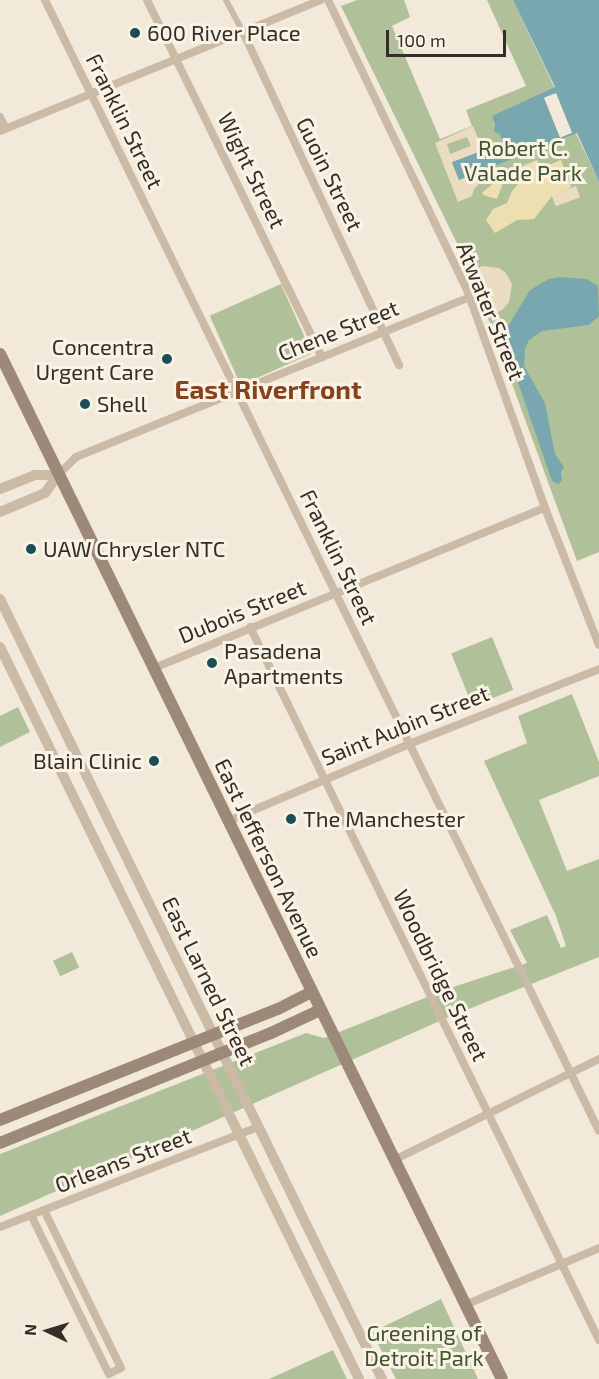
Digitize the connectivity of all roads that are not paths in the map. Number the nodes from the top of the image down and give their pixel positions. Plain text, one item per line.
1 (45, 0) edge
2 (147, 0) edge
3 (226, 0) edge
4 (321, 0) edge
5 (328, 0) edge
6 (243, 32) junction
7 (177, 59) junction
8 (92, 94) junction
9 (0, 117) edge
10 (3, 130) edge
11 (470, 297) junction
12 (386, 332) junction
13 (0, 354) edge
14 (322, 357) junction
15 (399, 365) dead end
16 (237, 392) junction
17 (58, 475) junction
18 (24, 479) junction
19 (0, 489) edge
20 (32, 499) junction
21 (545, 508) junction
22 (0, 512) edge
23 (336, 593) junction
24 (0, 600) edge
25 (250, 627) junction
26 (599, 645) edge
27 (0, 647) edge
28 (154, 668) junction
29 (599, 669) edge
30 (409, 744) junction
31 (85, 773) junction
32 (325, 780) junction
33 (66, 783) junction
34 (228, 821) junction
35 (158, 922) junction
36 (139, 931) junction
37 (312, 992) junction
38 (284, 1006) junction
39 (320, 1010) junction
40 (204, 1016) junction
41 (292, 1022) junction
42 (185, 1025) junction
43 (234, 1027) junction
44 (213, 1035) junction
45 (194, 1042) junction
46 (240, 1045) junction
47 (175, 1050) junction
48 (222, 1053) junction
49 (599, 1059) edge
50 (202, 1060) junction
51 (183, 1068) junction
52 (571, 1073) junction
53 (40, 1104) junction
54 (489, 1114) junction
55 (0, 1120) edge
56 (48, 1123) junction
57 (258, 1127) junction
58 (599, 1131) edge
59 (238, 1134) junction
60 (0, 1143) edge
61 (269, 1148) junction
62 (249, 1156) junction
63 (394, 1160) junction
64 (295, 1199) junction
65 (275, 1209) junction
66 (44, 1210) junction
67 (31, 1215) junction
68 (0, 1227) edge
69 (599, 1248) edge
70 (562, 1263) junction
71 (85, 1293) junction
72 (72, 1299) junction
73 (465, 1305) junction
74 (599, 1340) edge
75 (359, 1379) edge
76 (382, 1379) edge
77 (502, 1379) edge

1 - 8 street, Franklin Street
2 - 7 street, Wight Street
3 - 6 street, Guoin Street
4 - 6 street
5 - 11 street, Atwater Street
6 - 7 street
6 - 12 street, Guoin Street
7 - 8 street
7 - 14 street, Wight Street
8 - 10 street
8 - 16 street, Franklin Street
9 - 10 street
11 - 12 street, Chene Street
11 - 21 street, Atwater Street
12 - 14 street, Chene Street
12 - 15 street, Guoin Street
13 - 17 main road, East Jefferson Avenue
14 - 16 street, Chene Street
16 - 17 street, Chene Street
16 - 23 street, Franklin Street
17 - 18 street
17 - 20 street, Chene Street
17 - 28 main road, East Jefferson Avenue
18 - 19 street
18 - 20 street
20 - 22 street, Chene Street
21 - 23 street, Dubois Street
21 - 26 street, Atwater Street
23 - 25 street, Dubois Street
23 - 30 street, Franklin Street
24 - 31 street, East Larned Street
25 - 28 street, Dubois Street
25 - 32 street, Woodbridge Street
27 - 33 street, East Larned Street
28 - 34 main road, East Jefferson Avenue
29 - 30 street, Saint Aubin Street
30 - 32 street, Saint Aubin Street
30 - 52 street, Franklin Street
31 - 33 street
31 - 35 street, East Larned Street
32 - 34 street, Saint Aubin Street
32 - 54 street, Woodbridge Street
33 - 36 street, East Larned Street
34 - 37 main road, East Jefferson Avenue
35 - 36 street
35 - 40 street, East Larned Street
36 - 42 street, East Larned Street
37 - 38 main road
37 - 39 main road, East Jefferson Avenue
38 - 41 main road
38 - 43 main road
39 - 41 main road
39 - 63 main road, East Jefferson Avenue
40 - 42 street
40 - 44 street, East Larned Street
41 - 46 main road
42 - 45 street, East Larned Street
43 - 44 main road
43 - 46 main road
44 - 45 main road
44 - 48 street, East Larned Street
45 - 47 main road
45 - 50 street, East Larned Street
46 - 48 main road
47 - 51 main road
47 - 53 main road
48 - 50 main road
48 - 57 street, East Larned Street
49 - 52 street
50 - 51 main road
50 - 59 street, East Larned Street
51 - 56 main road
52 - 54 street
52 - 58 street, Franklin Street
53 - 55 main road
53 - 56 main road
54 - 63 street
54 - 70 street, Woodbridge Street
56 - 60 main road
57 - 59 street, Orleans Street
57 - 61 street, East Larned Street
59 - 62 street, East Larned Street
59 - 66 street, Orleans Street
61 - 62 street
61 - 64 street, East Larned Street
62 - 65 street, East Larned Street
63 - 73 main road, East Jefferson Avenue
64 - 65 street
64 - 76 street, East Larned Street
65 - 75 street, East Larned Street
66 - 67 street, Orleans Street
66 - 71 street
67 - 68 street, Orleans Street
67 - 72 street
69 - 70 street
70 - 73 street
70 - 74 street, Woodbridge Street
71 - 72 street
71 - 72 street
73 - 77 main road, East Jefferson Avenue

